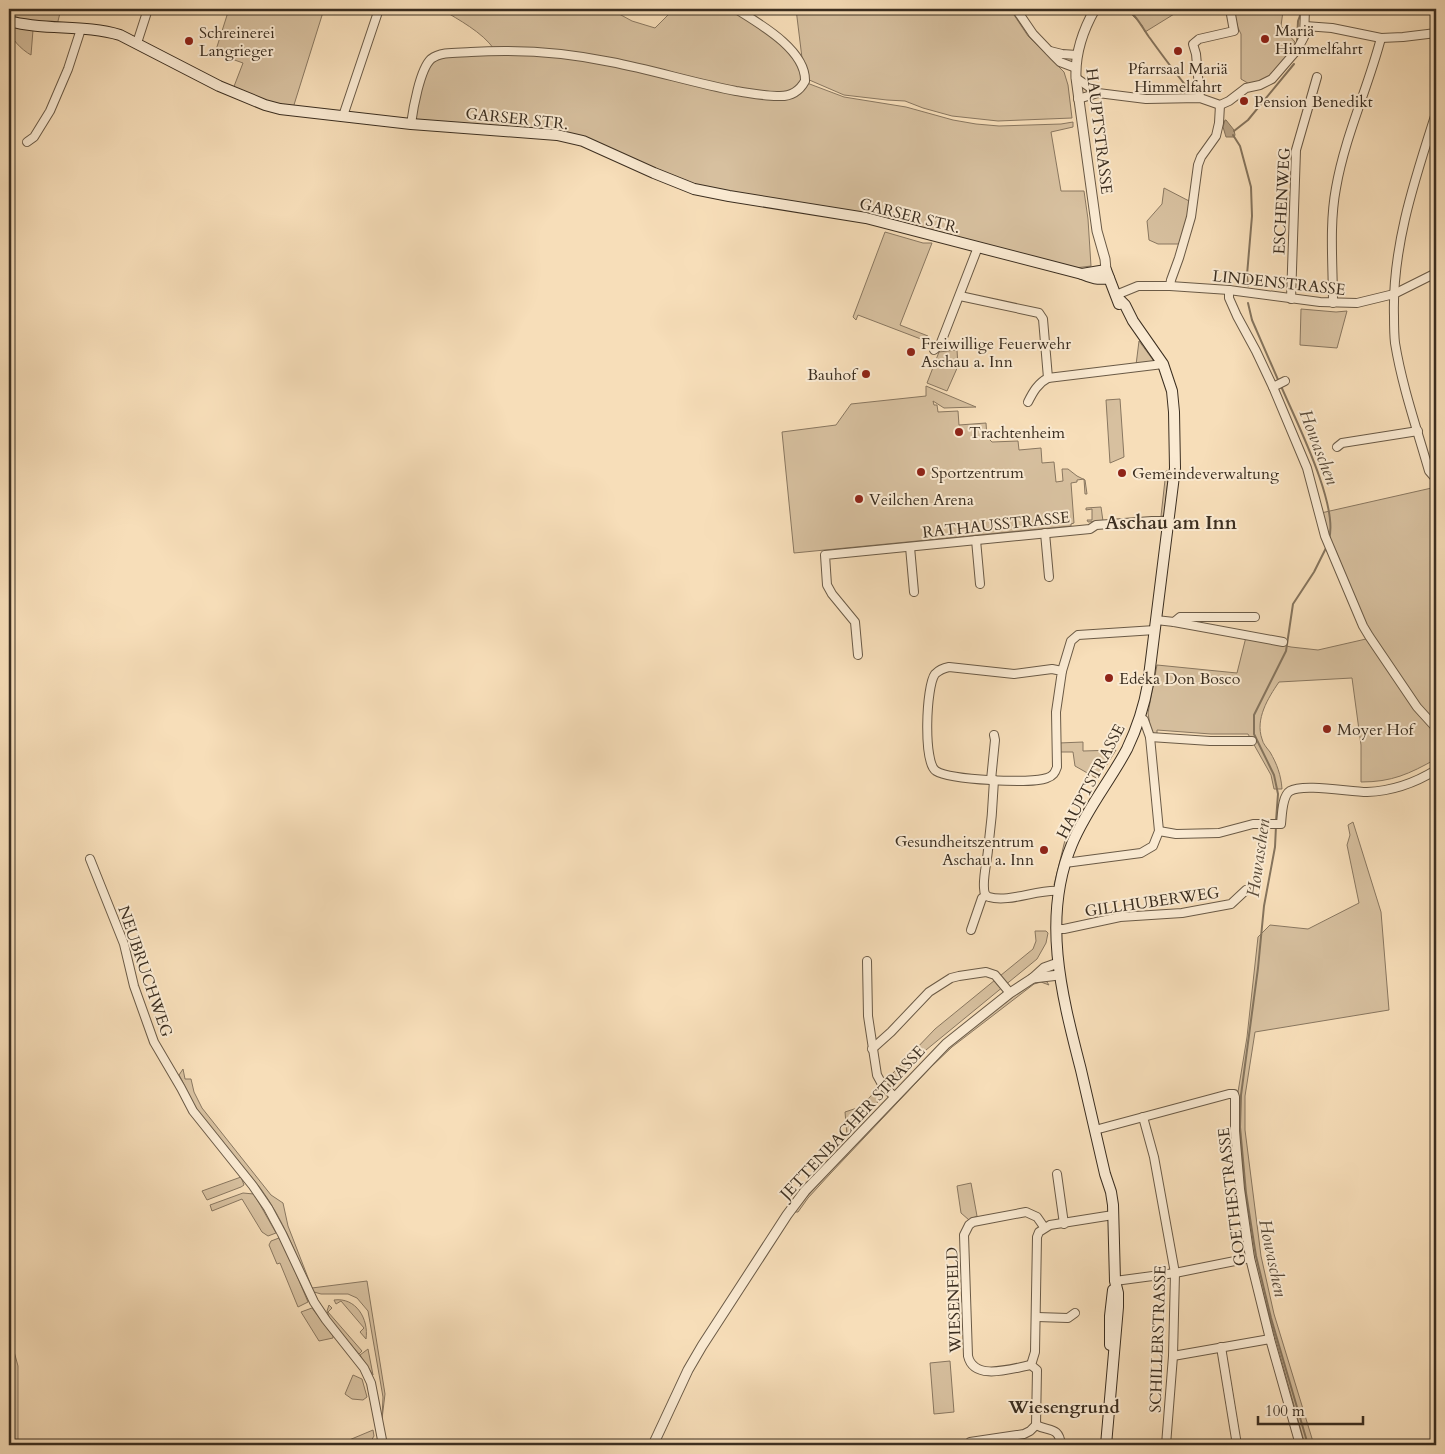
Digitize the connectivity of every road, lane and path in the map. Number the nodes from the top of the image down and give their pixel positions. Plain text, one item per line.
1 (148, 9) edge
2 (379, 9) edge
3 (736, 9) edge
4 (1016, 9) edge
5 (1095, 9) edge
6 (1230, 9) edge
7 (1305, 9) edge
8 (9, 21) edge
9 (1305, 26) junction
10 (81, 29) junction
11 (1436, 33) edge
12 (1381, 38) junction
13 (137, 43) junction
14 (1050, 51) junction
15 (1077, 55) junction
16 (1076, 68) junction
17 (1317, 77) dead end
18 (1076, 78) junction
19 (1098, 93) junction
20 (1200, 98) junction
21 (1078, 99) junction
22 (1220, 105) junction
23 (1436, 113) edge
24 (343, 116) junction
25 (411, 124) junction
26 (27, 142) dead end
27 (978, 248) junction
28 (1107, 272) junction
29 (1436, 274) edge
30 (1170, 286) junction
31 (1229, 290) junction
32 (1394, 294) junction
33 (960, 296) junction
34 (1117, 297) junction
35 (1291, 299) junction
36 (1332, 303) junction
37 (934, 350) dead end
38 (1163, 364) junction
39 (1048, 378) junction
40 (1285, 380) dead end
41 (1274, 386) junction
42 (1028, 402) dead end
43 (1418, 431) junction
44 (1338, 447) dead end
45 (1435, 478) dead end
46 (1169, 521) junction
47 (1045, 534) junction
48 (976, 540) junction
49 (910, 547) junction
50 (1049, 578) dead end
51 (980, 584) dead end
52 (914, 592) dead end
53 (1255, 617) dead end
54 (1174, 622) junction
55 (1156, 625) junction
56 (1283, 642) dead end
57 (858, 655) dead end
58 (1062, 671) junction
59 (1140, 717) junction
60 (1436, 728) edge
61 (994, 735) dead end
62 (1150, 737) junction
63 (1252, 741) dead end
64 (1436, 770) edge
65 (992, 780) junction
66 (1158, 831) junction
67 (90, 859) dead end
68 (1065, 863) junction
69 (1246, 890) dead end
70 (1058, 891) junction
71 (986, 896) junction
72 (971, 930) dead end
73 (1056, 930) junction
74 (867, 961) dead end
75 (1058, 963) junction
76 (1059, 975) junction
77 (1032, 978) junction
78 (1010, 994) junction
79 (872, 1049) junction
80 (895, 1097) junction
81 (1143, 1117) junction
82 (1096, 1130) junction
83 (1057, 1174) dead end
84 (1113, 1216) junction
85 (1064, 1224) junction
86 (1044, 1227) junction
87 (1250, 1258) junction
88 (1175, 1273) junction
89 (1115, 1281) junction
90 (1075, 1313) dead end
91 (1037, 1317) junction
92 (959, 1337) dead end
93 (968, 1337) junction
94 (1270, 1338) junction
95 (1221, 1347) junction
96 (1173, 1356) junction
97 (1032, 1365) junction
98 (1036, 1425) junction
99 (970, 1442) dead end
100 (383, 1445) edge
101 (653, 1445) edge
102 (1061, 1445) edge
103 (1106, 1445) edge
104 (1166, 1445) edge
105 (1237, 1445) edge
106 (1300, 1445) edge

1 - 13 street
2 - 24 street
3 - 25 street
4 - 14 street
5 - 15 street, HAUPTSTRASSE
6 - 20 street
7 - 9 street
8 - 10 main road, GARSER STR.
9 - 12 street
9 - 22 street
10 - 13 main road, GARSER STR.
10 - 26 street
11 - 12 street
12 - 36 street
13 - 24 main road, GARSER STR.
14 - 15 street
14 - 16 street
15 - 16 street, HAUPTSTRASSE
16 - 18 street, HAUPTSTRASSE
17 - 35 street, ESCHENWEG
18 - 19 street
18 - 21 street, HAUPTSTRASSE
19 - 20 street
19 - 21 street
20 - 22 street
21 - 28 street, HAUPTSTRASSE
22 - 30 street
23 - 32 street
24 - 25 main road, GARSER STR.
25 - 27 main road, GARSER STR.
27 - 28 main road, GARSER STR.
27 - 33 street
28 - 34 main road, HAUPTSTRASSE
29 - 32 street, LINDENSTRASSE
30 - 31 street, LINDENSTRASSE
30 - 34 street, LINDENSTRASSE
31 - 35 street, LINDENSTRASSE
31 - 41 street
32 - 36 street, LINDENSTRASSE
32 - 43 street
33 - 37 street
33 - 39 street
34 - 38 main road, HAUPTSTRASSE
35 - 36 street, LINDENSTRASSE
38 - 39 street
38 - 46 main road, HAUPTSTRASSE
39 - 42 street
40 - 41 street
41 - 60 street
43 - 44 street
43 - 45 street
46 - 47 street, RATHAUSSTRASSE
46 - 55 main road, HAUPTSTRASSE
47 - 48 street, RATHAUSSTRASSE
47 - 50 street
48 - 49 street, RATHAUSSTRASSE
48 - 51 street
49 - 52 street
49 - 57 street, RATHAUSSTRASSE
53 - 54 street
54 - 55 street
54 - 56 street
55 - 58 street
55 - 59 main road, HAUPTSTRASSE
58 - 65 street
58 - 65 street
59 - 62 street
59 - 68 main road, HAUPTSTRASSE
61 - 65 street
62 - 63 street
62 - 66 street
64 - 66 street
65 - 71 street
66 - 68 street
67 - 100 street, NEUBRUCHWEG
68 - 70 main road, HAUPTSTRASSE
69 - 73 street, GILLHUBERWEG
70 - 71 street
70 - 73 main road, HAUPTSTRASSE
71 - 72 street
73 - 75 main road, HAUPTSTRASSE
74 - 79 street
75 - 76 main road, HAUPTSTRASSE
75 - 77 street, JETTENBACHER STRASSE
76 - 77 street, JETTENBACHER STRASSE
76 - 82 main road, HAUPTSTRASSE
77 - 78 street, JETTENBACHER STRASSE
78 - 79 street
78 - 80 street, JETTENBACHER STRASSE
79 - 80 street
80 - 101 street, JETTENBACHER STRASSE
81 - 82 street
81 - 87 street, GOETHESTRASSE
81 - 88 street, SCHILLERSTRASSE
82 - 84 main road, HAUPTSTRASSE
83 - 85 street
84 - 85 street
84 - 89 main road, HAUPTSTRASSE
85 - 86 street
86 - 91 street
86 - 93 street, WIESENFELD
87 - 88 street
87 - 94 street, GOETHESTRASSE
88 - 89 street
88 - 96 street, SCHILLERSTRASSE
89 - 103 main road, HAUPTSTRASSE
90 - 91 street
91 - 97 street
92 - 93 street
93 - 97 street, WIESENFELD
94 - 95 street
94 - 106 street, GOETHESTRASSE
95 - 96 street
95 - 105 street
96 - 104 street, SCHILLERSTRASSE
97 - 98 street
98 - 99 street
98 - 102 street

